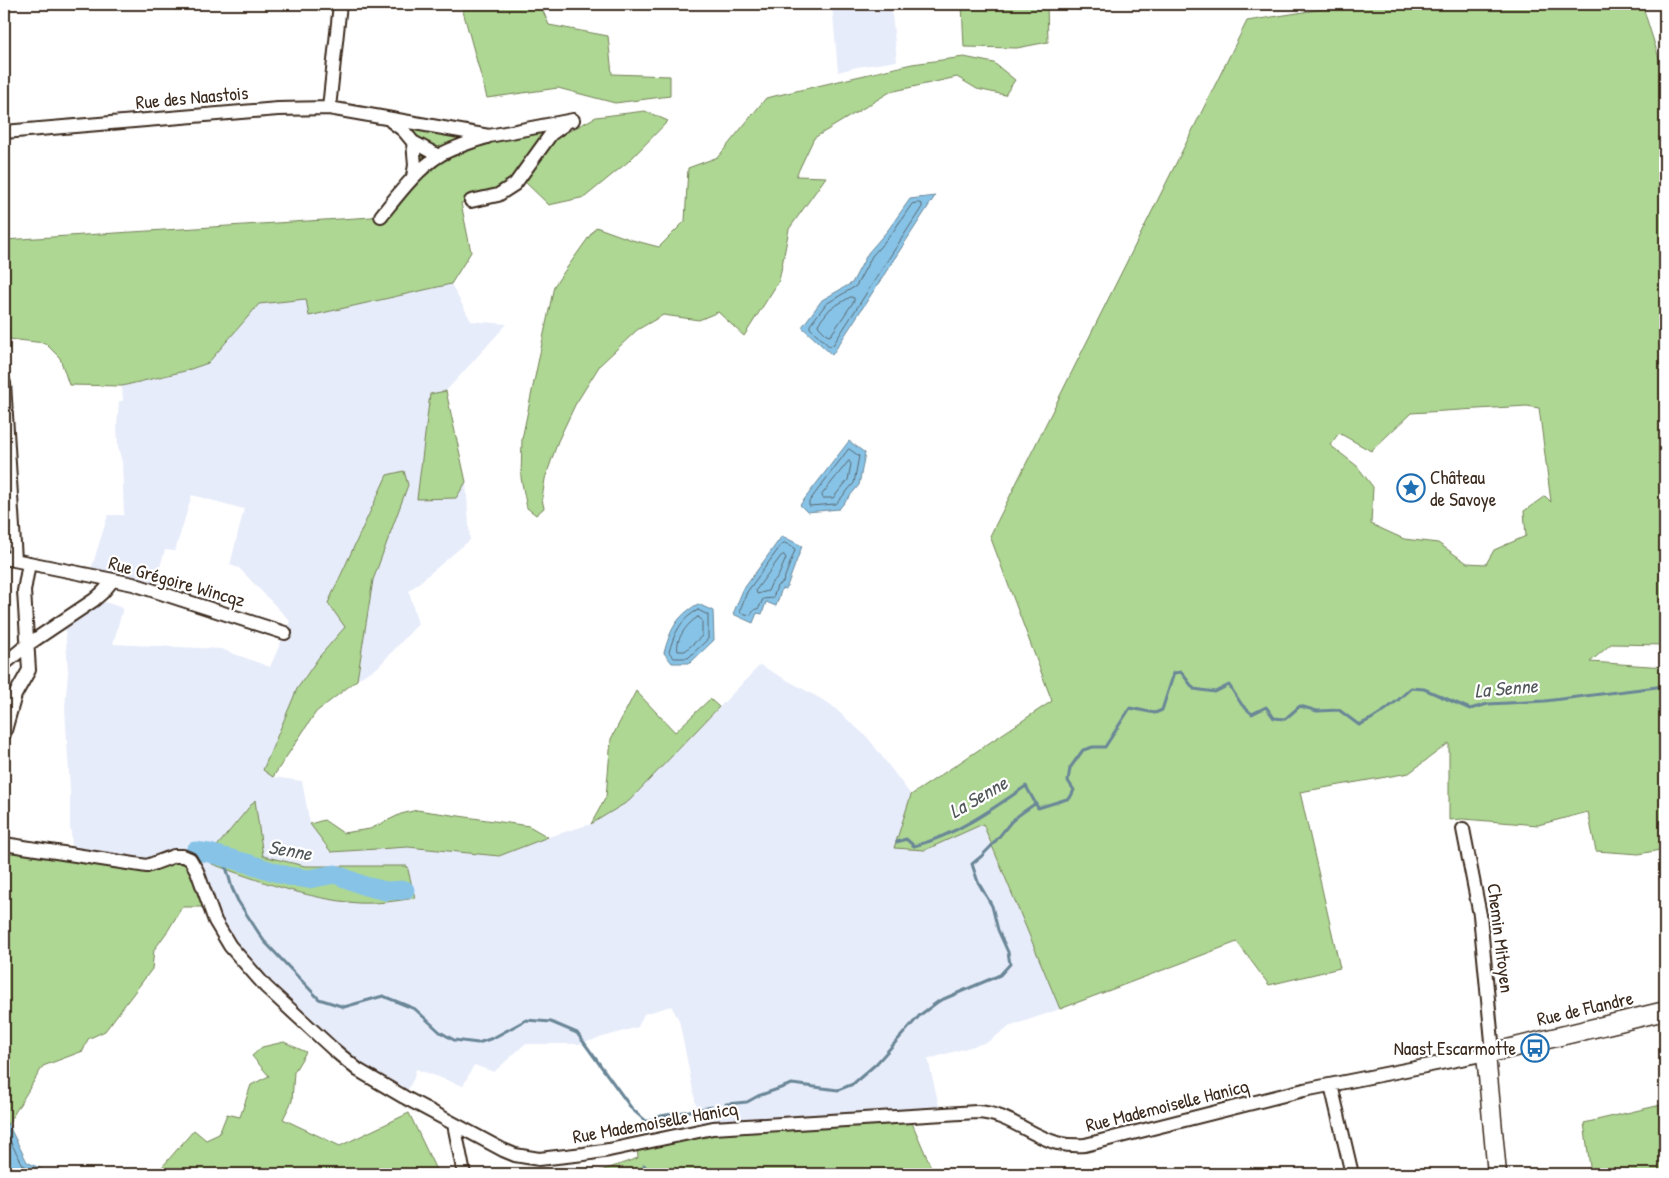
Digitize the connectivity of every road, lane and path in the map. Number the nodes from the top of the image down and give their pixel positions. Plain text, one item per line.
1 (340, 4) edge
2 (329, 108) junction
3 (382, 117) junction
4 (534, 128) junction
5 (4, 132) edge
6 (489, 136) junction
7 (413, 142) junction
8 (542, 145) junction
9 (439, 156) junction
10 (413, 177) junction
11 (471, 201) dead end
12 (381, 216) dead end
13 (4, 383) edge
14 (9, 559) edge
15 (29, 563) junction
16 (113, 580) junction
17 (285, 633) dead end
18 (27, 645) junction
19 (4, 664) edge
20 (4, 734) edge
21 (1463, 829) dead end
22 (4, 844) edge
23 (1665, 1011) edge
24 (1490, 1053) junction
25 (1331, 1085) junction
26 (454, 1124) junction
27 (464, 1174) edge
28 (1352, 1174) edge
29 (1497, 1174) edge

1 - 2 street
2 - 3 street, Rue des Naastois
2 - 5 street, Rue des Naastois
3 - 6 street, Rue des Naastois
3 - 7 street, Rue des Naastois
4 - 6 street, Rue des Naastois
4 - 8 street
4 - 8 street, Rue des Naastois
6 - 9 street, Rue des Naastois
7 - 9 street, Rue des Naastois
7 - 10 street
8 - 11 street, Rue des Naastois
9 - 10 street, Rue des Naastois
10 - 12 street, Rue des Naastois
13 - 14 street
14 - 15 street, Rue Grégoire Wincqz
15 - 16 street, Rue Grégoire Wincqz
15 - 18 street
16 - 17 street, Rue Grégoire Wincqz
16 - 18 street
18 - 19 street
18 - 20 street
21 - 24 street, Chemin Mitoyen
22 - 26 street, Rue Mademoiselle Hanicq
23 - 24 street, Rue de Flandre
24 - 25 street, Rue Mademoiselle Hanicq
24 - 29 street, Chemin Mitoyen
25 - 26 street, Rue Mademoiselle Hanicq
25 - 28 street
26 - 27 street

